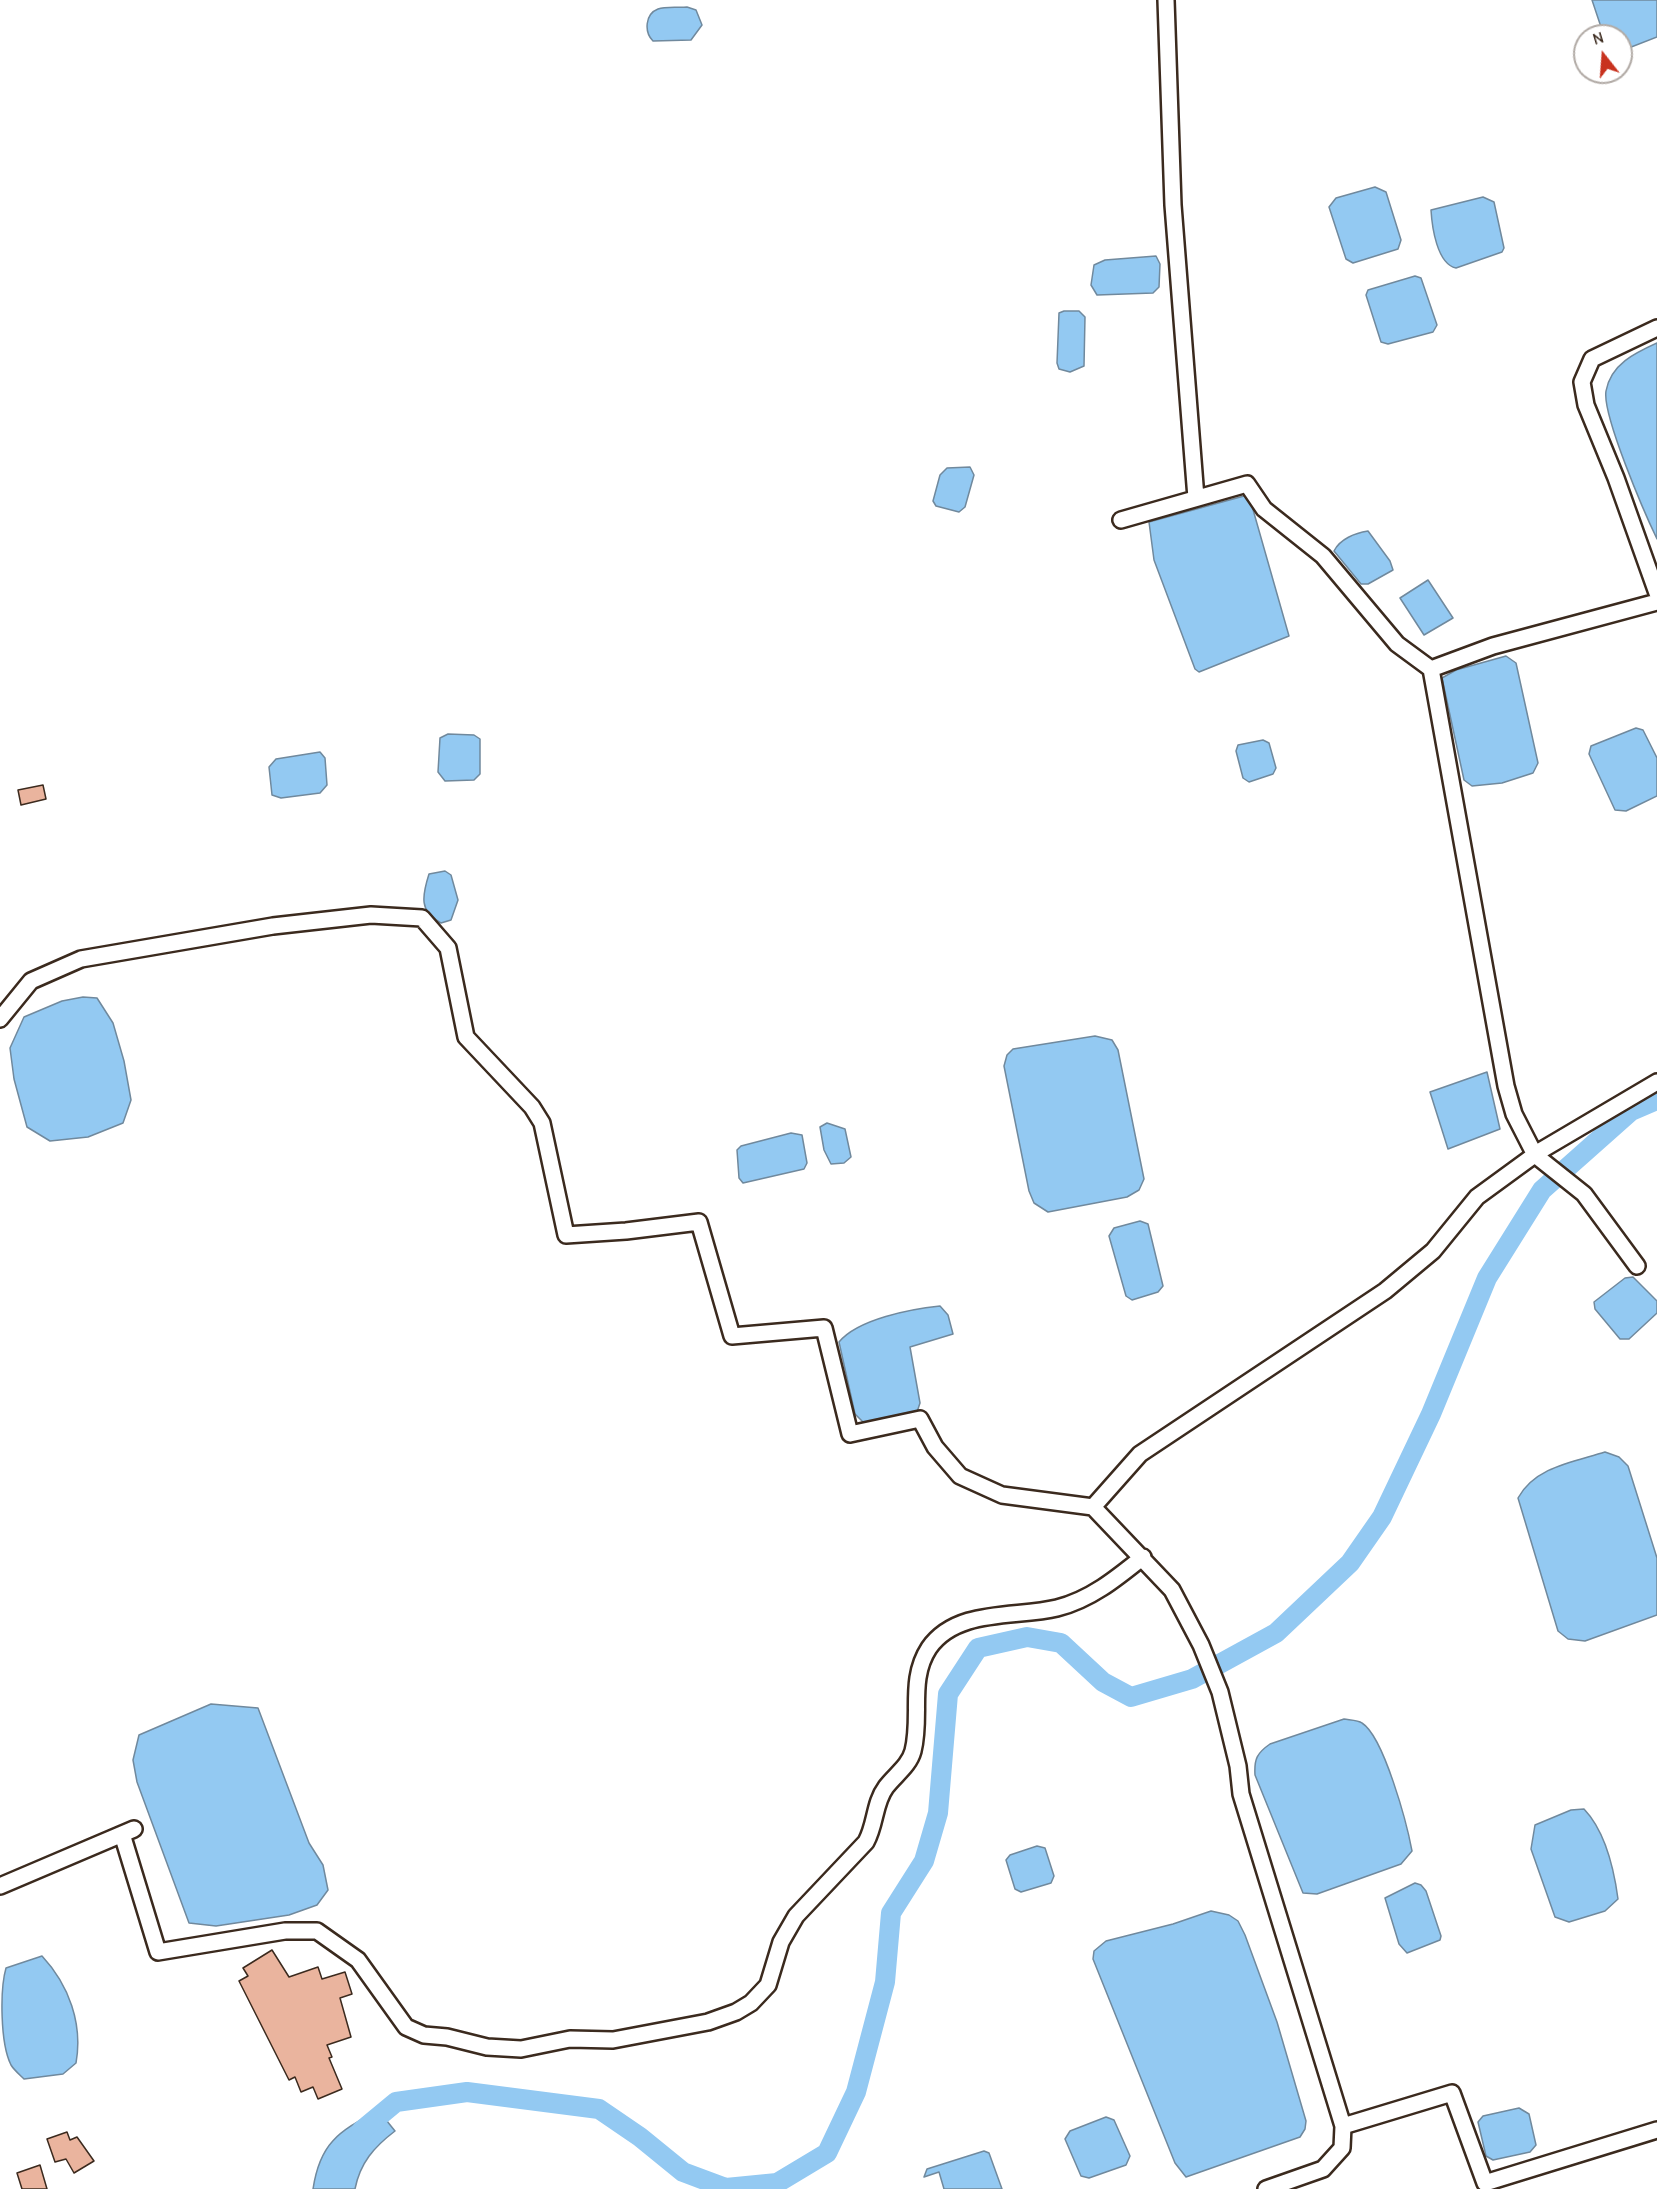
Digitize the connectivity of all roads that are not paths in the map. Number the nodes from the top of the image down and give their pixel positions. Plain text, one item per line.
1 (1166, 0) edge
2 (1657, 328) edge
3 (1196, 498) junction
4 (1121, 520) dead end
5 (1657, 593) edge
6 (1657, 602) edge
7 (1431, 669) junction
8 (0, 1019) edge
9 (1657, 1082) edge
10 (1540, 1160) junction
11 (1636, 1266) dead end
12 (1094, 1507) junction
13 (1143, 1557) junction
14 (0, 1886) edge
15 (1343, 2126) junction
16 (1657, 2130) edge
17 (1266, 2189) edge

1 - 3 street
2 - 5 street
3 - 4 street
3 - 7 street
6 - 7 street
7 - 10 street
8 - 12 street
9 - 10 street
10 - 11 street
10 - 12 street
12 - 13 street
13 - 14 street
13 - 15 street
15 - 16 street
15 - 17 street

